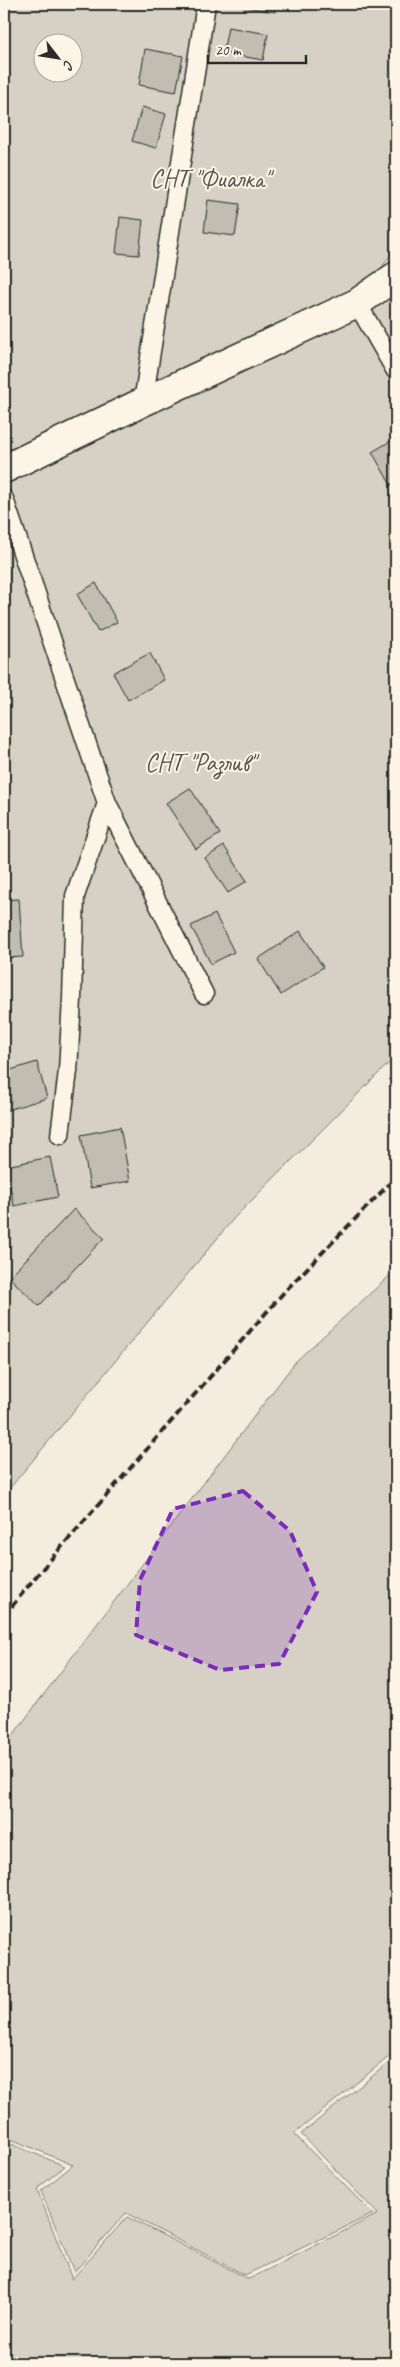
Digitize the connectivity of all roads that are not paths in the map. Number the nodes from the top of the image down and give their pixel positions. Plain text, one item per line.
1 (206, 4) edge
2 (396, 276) edge
3 (356, 303) junction
4 (396, 371) edge
5 (143, 402) junction
6 (4, 470) edge
7 (4, 499) edge
8 (106, 803) junction
9 (204, 994) dead end
10 (60, 1135) dead end

1 - 5 lane
2 - 3 street
3 - 4 lane
3 - 5 street
5 - 6 street
7 - 8 lane
8 - 9 lane
8 - 10 lane

